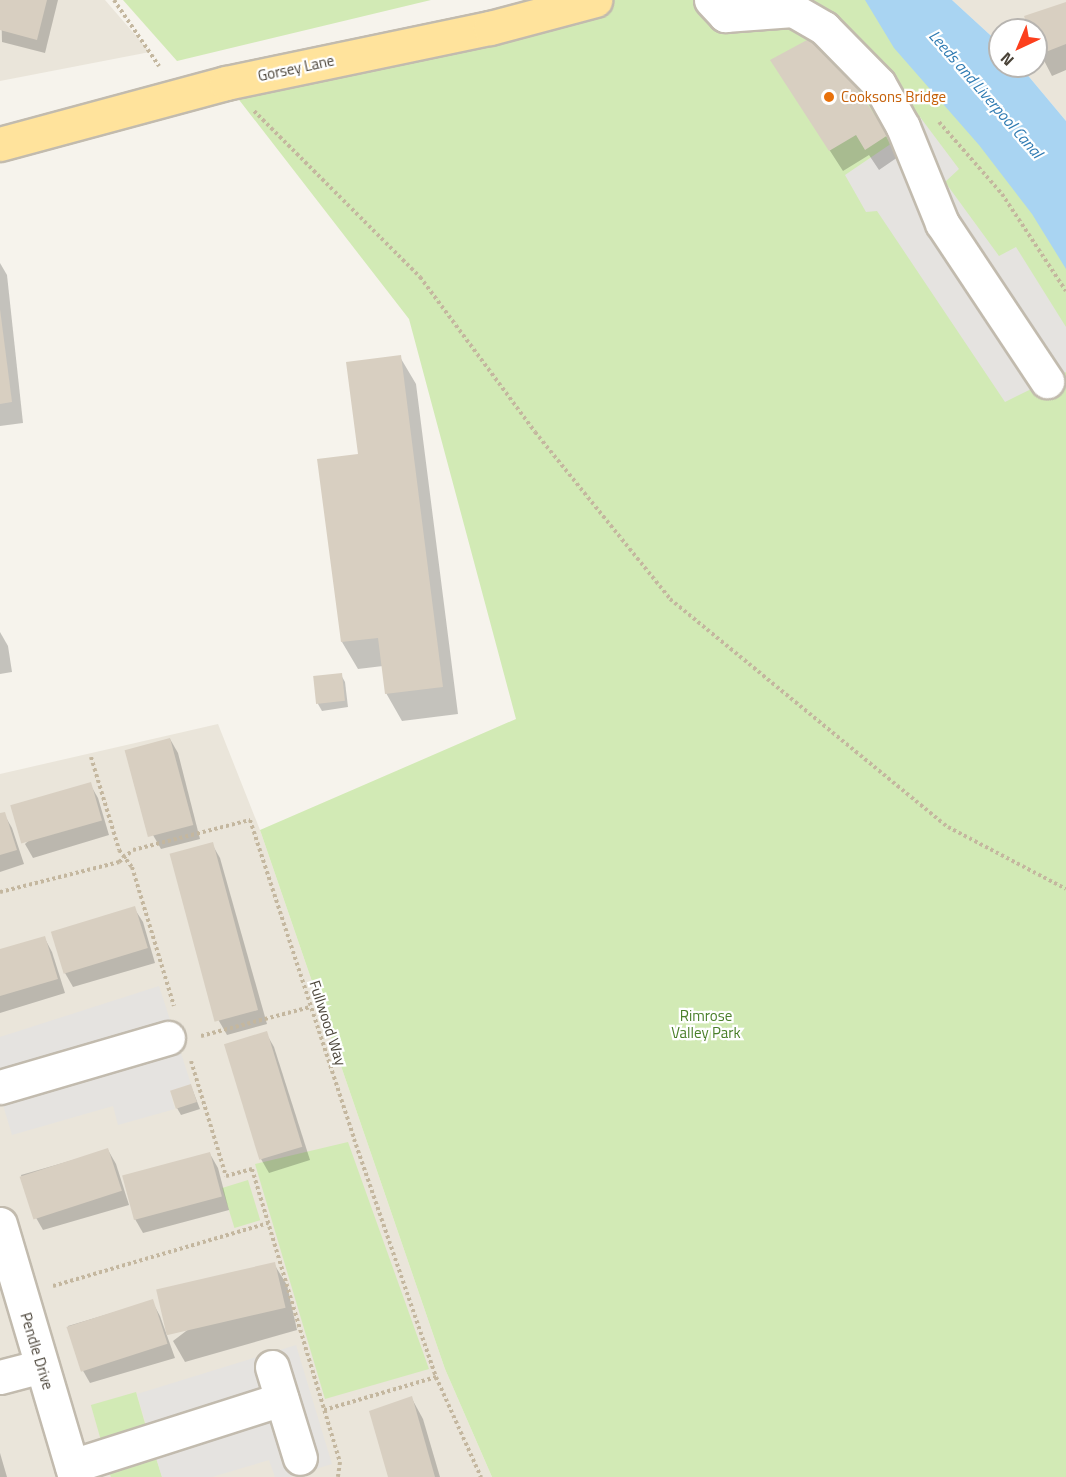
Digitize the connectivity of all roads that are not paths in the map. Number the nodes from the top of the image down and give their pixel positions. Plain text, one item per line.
1 (595, 0) edge
2 (711, 0) edge
3 (0, 144) edge
4 (1047, 381) dead end
5 (176, 1029) road end
6 (0, 1087) edge
7 (0, 1224) edge
8 (42, 1366) junction
9 (272, 1367) dead end
10 (0, 1377) edge
11 (282, 1399) junction
12 (300, 1458) dead end
13 (73, 1472) edge

1 - 3 main road, Gorsey Lane
2 - 4 street
5 - 6 street
7 - 8 street, Pendle Drive
8 - 10 street
8 - 13 street, Pendle Drive
9 - 11 street
11 - 12 street
11 - 13 street

